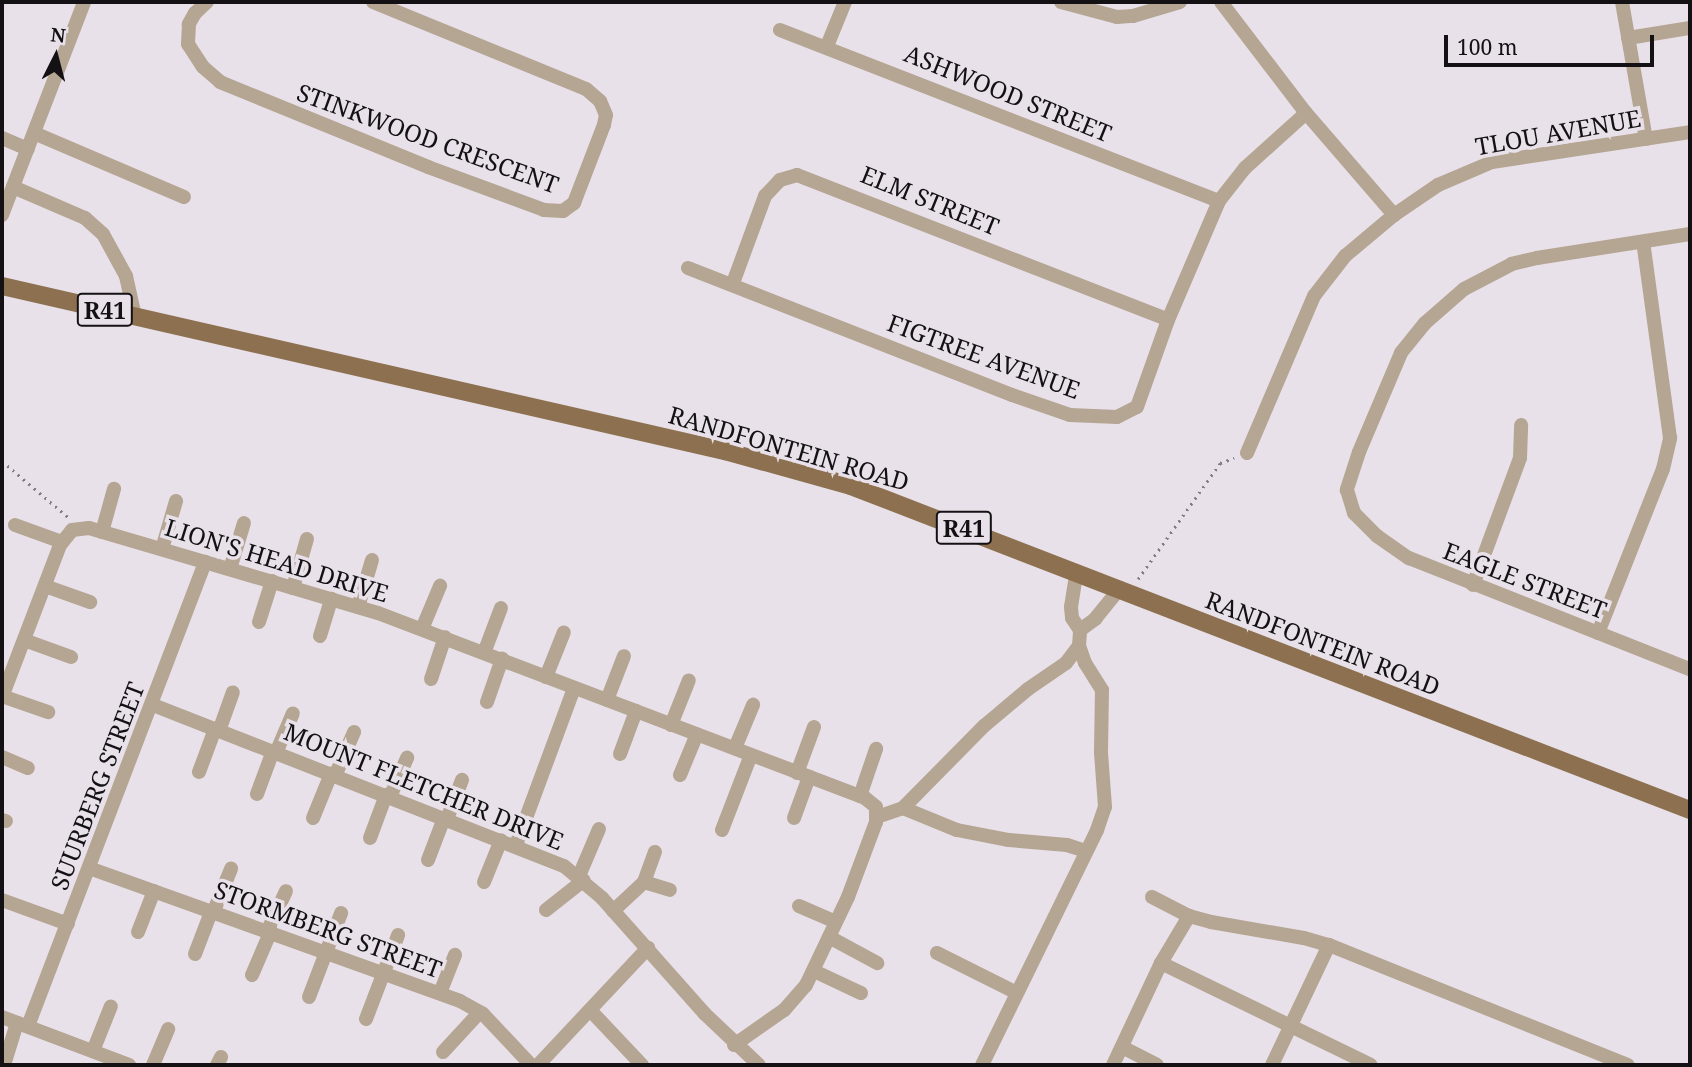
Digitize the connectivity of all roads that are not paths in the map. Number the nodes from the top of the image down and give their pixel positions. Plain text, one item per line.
1 (84, 2) edge
2 (207, 2) edge
3 (373, 2) edge
4 (845, 2) edge
5 (1062, 2) edge
6 (1180, 2) edge
7 (1221, 2) edge
8 (1622, 2) edge
9 (1690, 27) edge
10 (780, 30) dead end
11 (1628, 38) junction
12 (827, 46) junction
13 (1306, 113) junction
14 (1690, 132) edge
15 (34, 133) junction
16 (2, 138) edge
17 (1646, 139) junction
18 (28, 149) junction
19 (13, 187) junction
20 (184, 197) dead end
21 (1219, 201) junction
22 (2, 215) edge
23 (1394, 215) junction
24 (1690, 234) edge
25 (1643, 242) junction
26 (688, 268) dead end
27 (733, 284) junction
28 (2, 286) edge
29 (135, 317) junction
30 (1168, 320) junction
31 (1521, 425) dead end
32 (1247, 453) road end
33 (114, 489) dead end
34 (176, 501) dead end
35 (244, 523) dead end
36 (15, 525) dead end
37 (102, 532) junction
38 (307, 539) dead end
39 (62, 542) junction
40 (162, 549) junction
41 (372, 560) dead end
42 (205, 562) junction
43 (230, 569) junction
44 (1077, 571) junction
45 (272, 582) junction
46 (1473, 585) junction
47 (45, 586) junction
48 (440, 586) dead end
49 (293, 588) junction
50 (1125, 590) junction
51 (331, 599) junction
52 (90, 602) dead end
53 (358, 607) junction
54 (501, 608) dead end
55 (259, 622) dead end
56 (422, 629) junction
57 (1080, 629) junction
58 (564, 632) dead end
59 (1598, 633) junction
60 (320, 636) dead end
61 (445, 637) junction
62 (24, 640) junction
63 (1079, 646) junction
64 (484, 653) junction
65 (624, 656) dead end
66 (71, 657) dead end
67 (502, 659) junction
68 (1690, 668) edge
69 (546, 677) junction
70 (431, 679) dead end
71 (689, 680) dead end
72 (574, 688) junction
73 (233, 692) dead end
74 (2, 696) edge
75 (607, 700) junction
76 (487, 702) dead end
77 (153, 705) junction
78 (753, 705) dead end
79 (636, 711) junction
80 (48, 712) dead end
81 (293, 713) dead end
82 (671, 725) junction
83 (814, 727) dead end
84 (217, 730) junction
85 (354, 732) dead end
86 (696, 734) junction
87 (735, 748) junction
88 (876, 749) dead end
89 (274, 752) junction
90 (620, 754) dead end
91 (751, 755) junction
92 (2, 757) edge
93 (407, 758) dead end
94 (27, 768) dead end
95 (199, 772) dead end
96 (333, 775) junction
97 (680, 775) dead end
98 (803, 775) junction
99 (462, 780) dead end
100 (257, 794) dead end
101 (388, 796) junction
102 (860, 796) junction
103 (903, 808) junction
104 (1690, 810) edge
105 (877, 817) junction
106 (313, 818) dead end
107 (446, 818) junction
108 (794, 818) dead end
109 (598, 829) dead end
110 (722, 830) dead end
111 (370, 838) dead end
112 (501, 840) junction
113 (516, 845) junction
114 (1086, 851) junction
115 (655, 852) dead end
116 (428, 860) dead end
117 (89, 868) junction
118 (231, 869) dead end
119 (582, 878) junction
120 (484, 882) dead end
121 (644, 882) junction
122 (670, 890) dead end
123 (154, 891) junction
124 (286, 891) dead end
125 (1152, 897) dead end
126 (2, 900) edge
127 (799, 906) dead end
128 (545, 911) dead end
129 (613, 911) junction
130 (212, 912) junction
131 (341, 913) dead end
132 (1189, 916) junction
133 (836, 922) junction
134 (68, 924) junction
135 (138, 932) dead end
136 (269, 932) junction
137 (398, 935) dead end
138 (829, 937) junction
139 (1329, 945) junction
140 (648, 948) junction
141 (326, 953) junction
142 (937, 953) dead end
143 (195, 954) dead end
144 (454, 955) dead end
145 (877, 963) dead end
146 (1161, 963) junction
147 (814, 971) junction
148 (383, 972) junction
149 (252, 975) dead end
150 (440, 993) junction
151 (862, 993) dead end
152 (1017, 993) junction
153 (309, 997) dead end
154 (111, 1006) dead end
155 (590, 1010) junction
156 (479, 1013) junction
157 (2, 1017) edge
158 (366, 1018) dead end
159 (22, 1024) junction
160 (1291, 1026) junction
161 (168, 1030) dead end
162 (734, 1045) junction
163 (1122, 1047) junction
164 (93, 1051) junction
165 (443, 1052) dead end
166 (4, 1065) edge
167 (129, 1065) edge
168 (153, 1065) edge
169 (531, 1065) edge
170 (538, 1065) edge
171 (642, 1065) edge
172 (759, 1065) edge
173 (982, 1065) edge
174 (1113, 1065) edge
175 (1157, 1065) edge
176 (1272, 1065) edge
177 (1371, 1065) edge
178 (1628, 1065) edge

1 - 15 street
2 - 3 street, STINKWOOD CRESCENT
4 - 12 street
5 - 6 street
7 - 13 street
8 - 11 street
9 - 11 street
10 - 12 street, ASHWOOD STREET
11 - 17 street
12 - 21 street, ASHWOOD STREET
13 - 21 street, FIGTREE AVENUE
13 - 23 street
14 - 17 street, TLOU AVENUE
15 - 18 street
15 - 20 street
16 - 18 street
17 - 23 street, TLOU AVENUE
18 - 19 street
19 - 22 street
19 - 29 street
21 - 30 street, FIGTREE AVENUE
23 - 32 street, TLOU AVENUE
24 - 25 street
25 - 46 street, EAGLE STREET
25 - 59 street
26 - 27 street, FIGTREE AVENUE
27 - 30 street, FIGTREE AVENUE
27 - 30 street, ELM STREET
28 - 29 main road, RANDFONTEIN ROAD / R41
29 - 44 main road, RANDFONTEIN ROAD / R41
31 - 46 street
33 - 37 street
34 - 40 street
35 - 43 street
36 - 39 street
37 - 39 street, LION'S HEAD DRIVE
37 - 40 street, LION'S HEAD DRIVE
38 - 49 street
39 - 47 street
40 - 42 street, LION'S HEAD DRIVE
41 - 53 street
42 - 43 street, LION'S HEAD DRIVE
42 - 77 street, SUURBERG STREET
43 - 45 street, LION'S HEAD DRIVE
44 - 50 main road, RANDFONTEIN ROAD / R41
44 - 57 street
45 - 49 street, LION'S HEAD DRIVE
45 - 55 street
46 - 59 street, EAGLE STREET
47 - 52 street
47 - 62 street
48 - 56 street
49 - 51 street, LION'S HEAD DRIVE
50 - 57 street
50 - 104 main road, RANDFONTEIN ROAD / R41
51 - 53 street, LION'S HEAD DRIVE
51 - 60 street
53 - 56 street, LION'S HEAD DRIVE
54 - 64 street
56 - 61 street, LION'S HEAD DRIVE
57 - 63 street
58 - 69 street
59 - 68 street, EAGLE STREET
61 - 64 street, LION'S HEAD DRIVE
61 - 70 street
62 - 66 street
62 - 74 street
63 - 103 street
63 - 114 street
64 - 67 street, LION'S HEAD DRIVE
65 - 75 street
67 - 69 street, LION'S HEAD DRIVE
67 - 76 street
69 - 72 street, LION'S HEAD DRIVE
71 - 82 street
72 - 75 street, LION'S HEAD DRIVE
72 - 113 street
73 - 84 street
74 - 80 street
75 - 79 street, LION'S HEAD DRIVE
77 - 84 street, MOUNT FLETCHER DRIVE
77 - 117 street, SUURBERG STREET
78 - 87 street
79 - 82 street, LION'S HEAD DRIVE
79 - 90 street
81 - 89 street
82 - 86 street, LION'S HEAD DRIVE
83 - 98 street
84 - 89 street, MOUNT FLETCHER DRIVE
84 - 95 street
85 - 96 street
86 - 87 street, LION'S HEAD DRIVE
86 - 97 street
87 - 91 street, LION'S HEAD DRIVE
88 - 102 street
89 - 96 street, MOUNT FLETCHER DRIVE
89 - 100 street
91 - 98 street, LION'S HEAD DRIVE
91 - 110 street
92 - 94 street
93 - 101 street
96 - 101 street, MOUNT FLETCHER DRIVE
96 - 106 street
98 - 102 street, LION'S HEAD DRIVE
98 - 108 street
99 - 107 street
101 - 107 street, MOUNT FLETCHER DRIVE
101 - 111 street
102 - 105 street
103 - 105 street
103 - 114 street
105 - 133 street
107 - 112 street, MOUNT FLETCHER DRIVE
107 - 116 street
109 - 119 street
112 - 113 street, MOUNT FLETCHER DRIVE
112 - 120 street
113 - 119 street, MOUNT FLETCHER DRIVE
114 - 152 street
115 - 121 street
117 - 123 street, STORMBERG STREET
117 - 134 street, SUURBERG STREET
118 - 130 street
119 - 128 street
119 - 129 street, MOUNT FLETCHER DRIVE
121 - 122 street
121 - 129 street
123 - 130 street, STORMBERG STREET
123 - 135 street
124 - 136 street
125 - 132 street
126 - 134 street
127 - 133 street
129 - 140 street, MOUNT FLETCHER DRIVE
130 - 136 street, STORMBERG STREET
130 - 143 street
131 - 141 street
132 - 139 street
132 - 146 street
133 - 138 street
134 - 159 street, SUURBERG STREET
136 - 141 street, STORMBERG STREET
136 - 149 street
137 - 148 street
138 - 145 street
138 - 147 street
139 - 160 street
139 - 178 street
140 - 155 street
140 - 162 street, MOUNT FLETCHER DRIVE
141 - 148 street, STORMBERG STREET
141 - 153 street
142 - 152 street
144 - 150 street
146 - 160 street
146 - 163 street
147 - 151 street
147 - 162 street
148 - 150 street, STORMBERG STREET
148 - 158 street
150 - 156 street, STORMBERG STREET
152 - 173 street
154 - 164 street
155 - 170 street
155 - 171 street
156 - 165 street
156 - 169 street, STORMBERG STREET
157 - 159 street
159 - 164 street
159 - 166 street, SUURBERG STREET
160 - 176 street
160 - 177 street
161 - 168 street
162 - 172 street, MOUNT FLETCHER DRIVE
163 - 174 street
163 - 175 street
164 - 167 street

